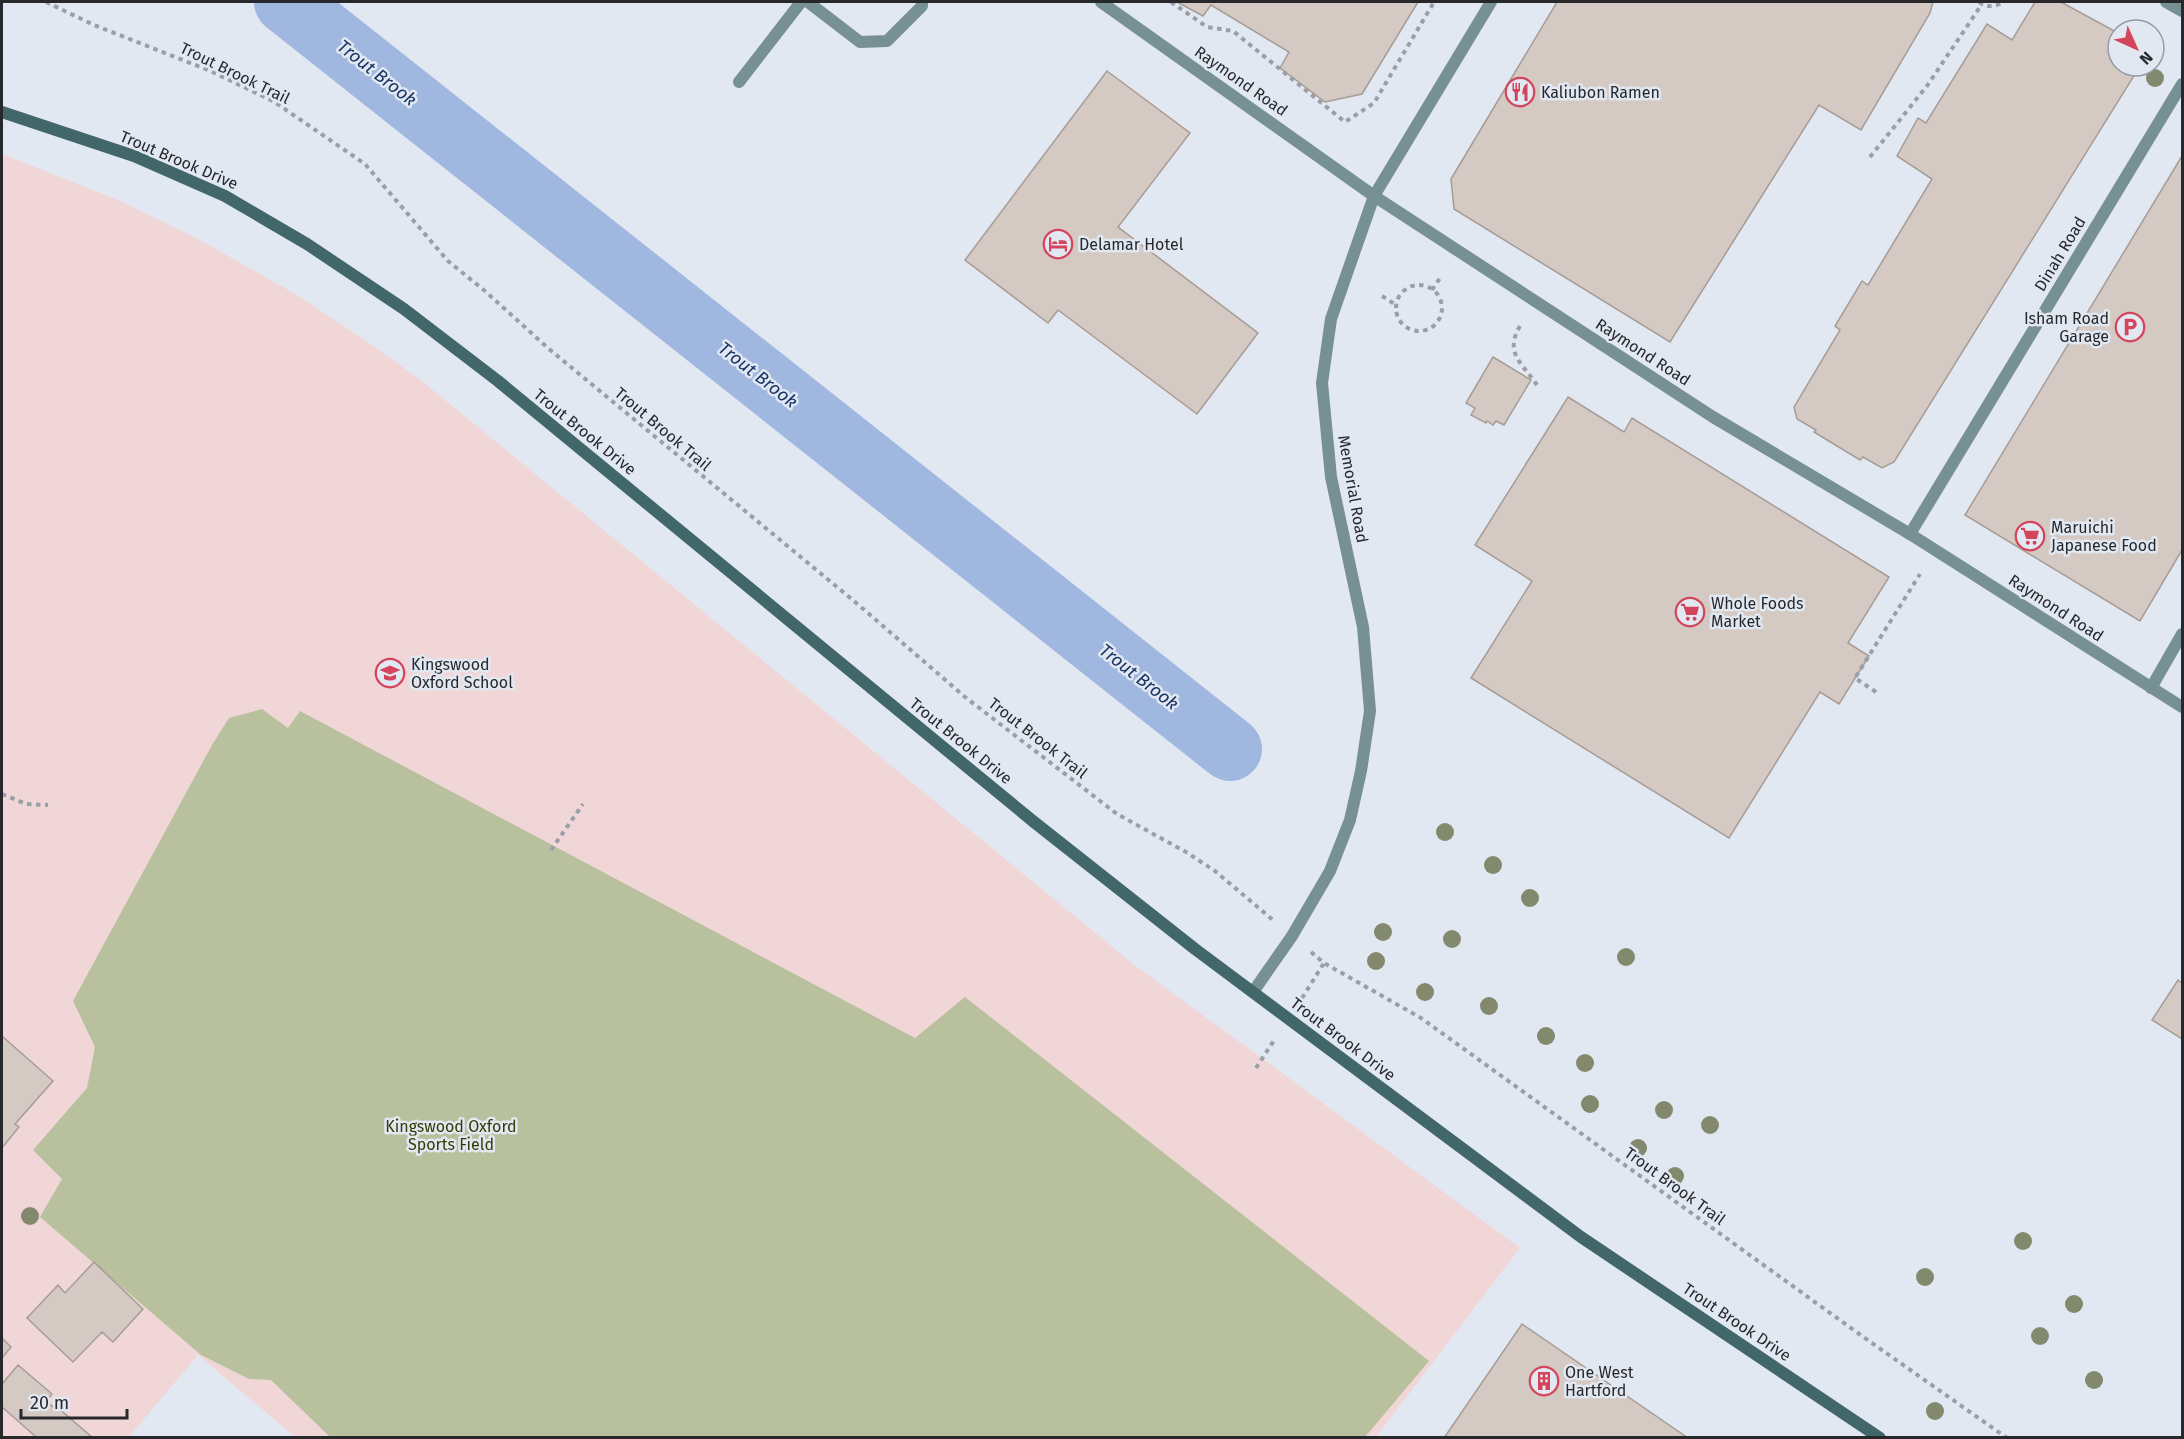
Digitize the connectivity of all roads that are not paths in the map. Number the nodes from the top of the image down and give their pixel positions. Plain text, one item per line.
1 (801, 2) edge
2 (808, 2) edge
3 (922, 2) edge
4 (1101, 2) edge
5 (1491, 2) edge
6 (2166, 2) edge
7 (2182, 11) edge
8 (739, 82) dead end
9 (2182, 84) edge
10 (2, 112) edge
11 (1374, 196) junction
12 (1910, 534) junction
13 (2182, 634) edge
14 (2151, 688) junction
15 (2182, 707) edge
16 (1253, 992) junction
17 (1880, 1437) edge

1 - 8 street
2 - 3 street
4 - 11 street, Raymond Road
5 - 11 street, Memorial Road
6 - 7 street
9 - 12 street, Dinah Road
10 - 16 main road, Trout Brook Drive
11 - 12 street, Raymond Road
11 - 16 street, Memorial Road
12 - 14 street, Raymond Road
13 - 14 street
14 - 15 street, Raymond Road
16 - 17 main road, Trout Brook Drive

